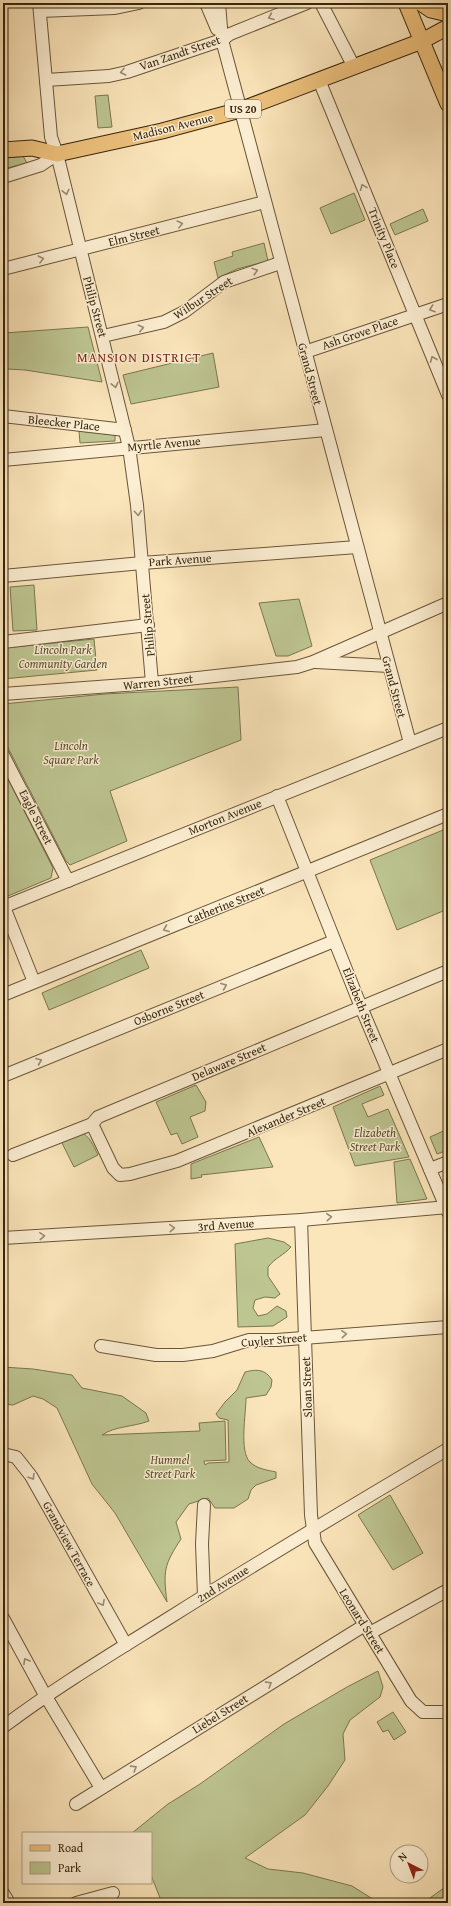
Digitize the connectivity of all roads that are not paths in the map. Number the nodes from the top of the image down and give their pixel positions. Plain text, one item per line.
1 (139, 3) edge
2 (206, 3) edge
3 (219, 3) edge
4 (307, 3) edge
5 (321, 3) edge
6 (406, 3) edge
7 (421, 3) edge
8 (40, 7) edge
9 (448, 14) edge
10 (448, 28) edge
11 (222, 40) junction
12 (422, 41) junction
13 (354, 67) junction
14 (46, 80) junction
15 (319, 80) junction
16 (448, 104) edge
17 (240, 110) junction
18 (3, 150) edge
19 (57, 154) junction
20 (3, 177) edge
21 (264, 202) junction
22 (79, 250) junction
23 (280, 263) junction
24 (3, 269) edge
25 (448, 304) edge
26 (415, 315) junction
27 (102, 336) junction
28 (305, 352) junction
29 (448, 395) edge
30 (3, 416) edge
31 (125, 430) junction
32 (326, 430) junction
33 (129, 447) junction
34 (3, 460) edge
35 (357, 547) junction
36 (142, 562) junction
37 (3, 576) edge
38 (448, 603) edge
39 (148, 625) junction
40 (379, 632) junction
41 (3, 642) edge
42 (312, 662) junction
43 (389, 666) junction
44 (152, 683) junction
45 (3, 694) edge
46 (448, 728) edge
47 (410, 743) junction
48 (3, 755) edge
49 (276, 796) junction
50 (448, 814) edge
51 (306, 872) junction
52 (68, 880) junction
53 (4, 907) edge
54 (334, 941) junction
55 (448, 971) edge
56 (34, 982) junction
57 (3, 995) edge
58 (361, 1007) junction
59 (448, 1049) edge
60 (389, 1074) junction
61 (3, 1076) edge
62 (92, 1124) junction
63 (13, 1155) dead end
64 (448, 1162) edge
65 (430, 1169) junction
66 (447, 1209) edge
67 (301, 1220) junction
68 (3, 1238) edge
69 (448, 1327) edge
70 (305, 1337) junction
71 (101, 1346) dead end
72 (448, 1449) edge
73 (3, 1454) edge
74 (204, 1505) dead end
75 (313, 1529) junction
76 (448, 1590) edge
77 (204, 1596) junction
78 (3, 1618) edge
79 (367, 1629) junction
80 (126, 1645) junction
81 (45, 1696) junction
82 (448, 1712) edge
83 (3, 1727) edge
84 (101, 1788) junction
85 (76, 1804) dead end
86 (3, 1893) edge
87 (113, 1893) dead end
88 (9, 1903) edge
89 (76, 1903) edge

1 - 8 street
2 - 11 street
3 - 11 street, Grand Street
4 -> 11 street, Van Zandt Street
5 - 13 street
6 - 12 main road
7 - 9 main road
8 - 14 street, Philip Street
10 - 12 main road, Madison Avenue
11 -> 14 street, Van Zandt Street
11 - 17 street, Grand Street
12 - 13 main road, Madison Avenue / US 20
12 - 16 main road
13 - 15 main road, Madison Avenue / US 20
14 - 19 street, Philip Street
15 - 17 main road, Madison Avenue / US 20
26 -> 15 street, Trinity Place
17 - 19 main road, Madison Avenue / US 20
17 - 21 street, Grand Street
18 - 19 main road, Madison Avenue / US 20
19 - 20 street
19 -> 22 street, Philip Street
22 -> 21 street, Elm Street
21 - 23 street, Grand Street
24 -> 22 street, Elm Street
22 - 27 street, Philip Street
27 -> 23 street, Wilbur Street
23 - 28 street, Grand Street
25 -> 26 street, Ash Grove Place
26 - 28 street, Ash Grove Place
29 -> 26 street, Trinity Place
27 -> 31 street, Philip Street
28 - 32 street, Grand Street
30 - 31 street, Bleecker Place
31 - 33 street, Philip Street
32 - 33 street, Myrtle Avenue
32 - 35 street, Grand Street
33 - 34 street, Myrtle Avenue
33 -> 36 street, Philip Street
35 - 36 street, Park Avenue
35 - 40 street, Grand Street
36 - 37 street, Park Avenue
36 - 39 street, Philip Street
38 - 40 street, Warren Street
39 - 41 street
39 - 44 street, Philip Street
40 - 42 street, Warren Street
40 - 43 street, Grand Street
42 - 43 street, Warren Street
42 - 44 street, Warren Street
43 - 47 street, Grand Street
44 - 45 street, Warren Street
46 - 47 street, Morton Avenue
47 - 49 street, Morton Avenue
48 - 52 street, Eagle Street
49 - 51 street, Elizabeth Street
49 - 52 street, Morton Avenue
50 - 51 street, Catherine Street
51 - 54 street, Elizabeth Street
51 -> 56 street, Catherine Street
52 - 53 street, Morton Avenue
53 - 56 street
54 - 58 street, Elizabeth Street
61 -> 54 street, Osborne Street
55 - 58 street, Delaware Street
56 - 57 street, Catherine Street
58 - 60 street, Elizabeth Street
58 - 62 street, Delaware Street
59 - 60 street, Alexander Street
60 - 62 street, Alexander Street
60 - 65 street, Elizabeth Street
62 - 63 street, Delaware Street
64 - 65 street
65 - 66 street, Elizabeth Street
67 -> 66 street, 3rd Avenue
68 -> 67 street, 3rd Avenue
67 - 70 street, Sloan Street
70 -> 69 street, Cuyler Street
70 - 71 street, Cuyler Street
70 - 75 street, Sloan Street
72 - 75 street, 2nd Avenue
73 -> 80 street, Grandview Terrace
74 - 77 street
75 - 77 street, 2nd Avenue
75 - 79 street, Leonard Street
76 - 79 street, Liebel Street
77 - 80 street, 2nd Avenue
81 -> 78 street
79 - 82 street, Leonard Street
84 -> 79 street, Liebel Street
80 - 81 street, 2nd Avenue
81 - 83 street, 2nd Avenue
81 - 84 street
84 - 85 street, Liebel Street
86 - 88 street
87 - 89 street

